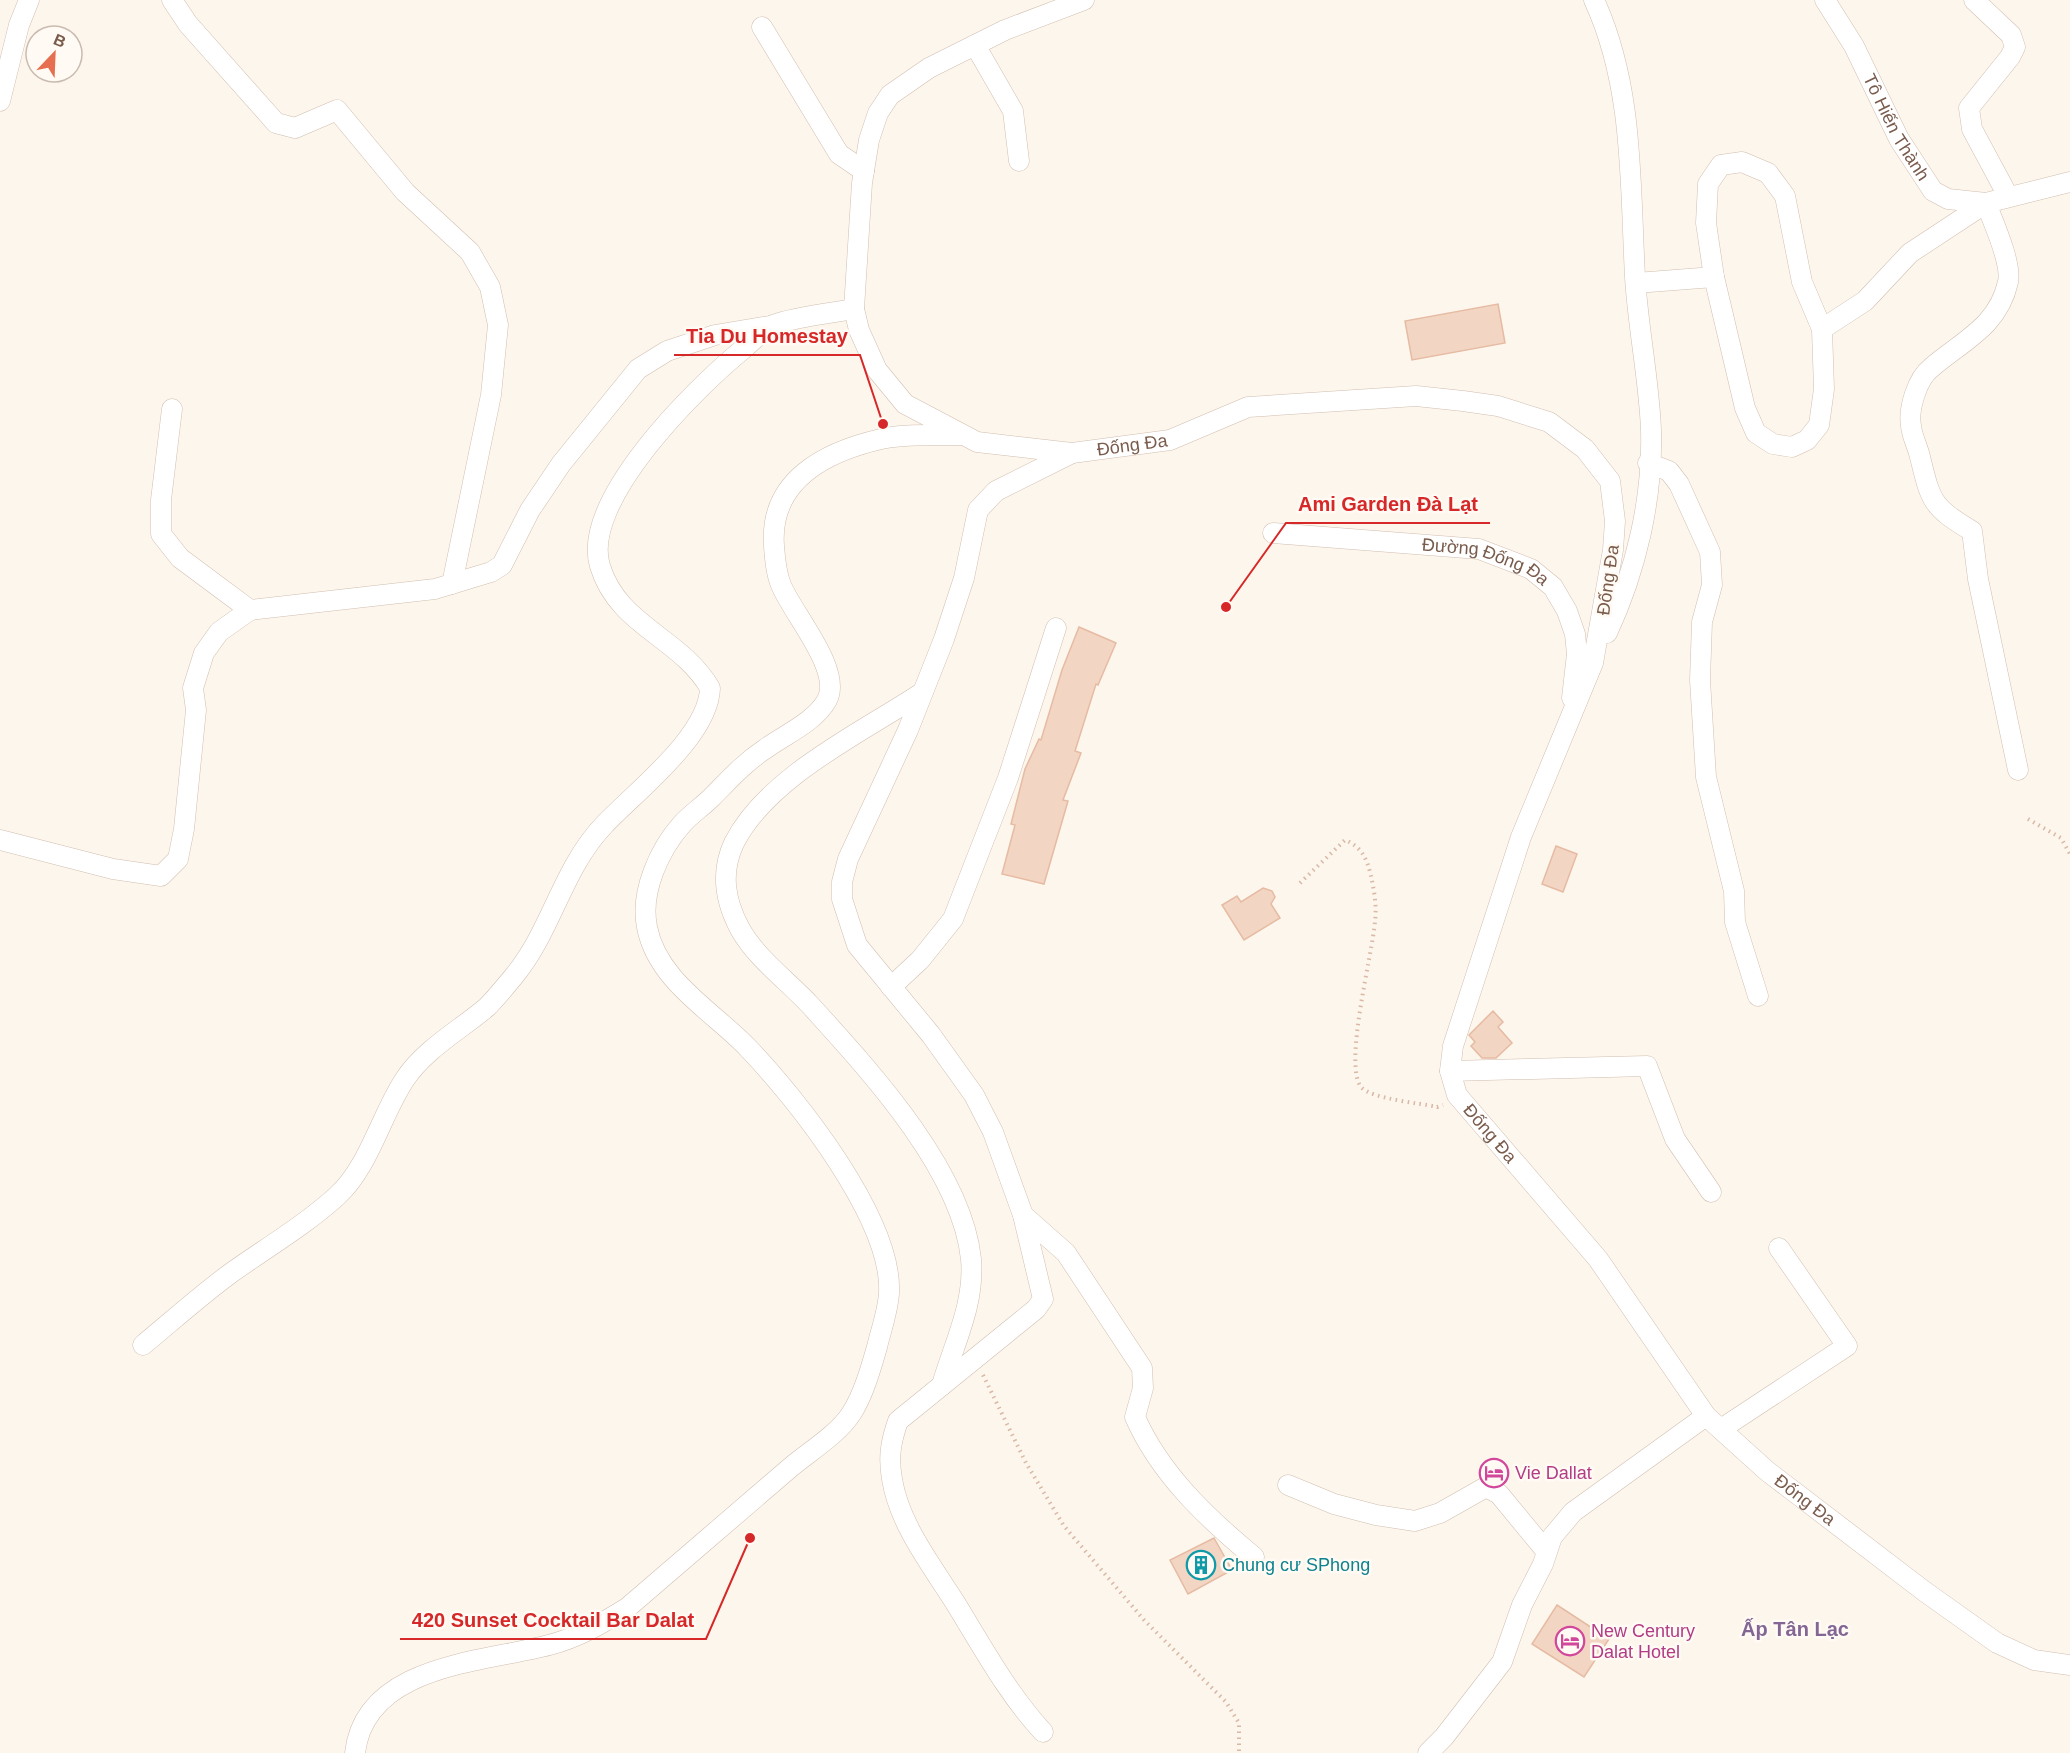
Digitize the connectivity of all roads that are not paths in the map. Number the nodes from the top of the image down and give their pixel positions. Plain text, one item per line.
1 (28, 0) edge
2 (172, 0) edge
3 (1084, 0) edge
4 (1594, 0) edge
5 (1825, 0) edge
6 (1974, 0) edge
7 (762, 27) dead end
8 (975, 45) junction
9 (0, 101) edge
10 (1020, 162) dead end
11 (864, 171) junction
12 (2070, 182) edge
13 (2008, 196) junction
14 (1986, 203) junction
15 (1714, 277) junction
16 (1636, 283) junction
17 (854, 309) junction
18 (773, 325) junction
19 (1822, 329) junction
20 (172, 409) dead end
21 (964, 435) junction
22 (1072, 453) junction
23 (1648, 463) junction
24 (1274, 533) dead end
25 (452, 584) junction
26 (250, 610) junction
27 (1056, 628) dead end
28 (1593, 663) junction
29 (923, 692) junction
30 (1569, 721) junction
31 (2018, 770) dead end
32 (0, 840) edge
33 (891, 987) junction
34 (1758, 996) dead end
35 (1450, 1071) junction
36 (1711, 1192) dead end
37 (1023, 1215) junction
38 (1779, 1248) dead end
39 (143, 1345) dead end
40 (942, 1385) junction
41 (1714, 1423) junction
42 (1288, 1485) dead end
43 (1546, 1551) junction
44 (1254, 1557) dead end
45 (2070, 1665) edge
46 (1043, 1732) dead end
47 (355, 1753) edge
48 (1428, 1753) edge

1 - 9 street
2 - 25 street
3 - 8 street, Đống Đa
4 - 16 street
5 - 14 street, Tô Hiến Thành
6 - 13 street
7 - 11 street
8 - 10 street
8 - 11 street, Đống Đa
11 - 17 street, Đống Đa
12 - 13 street, Tô Hiến Thành
13 - 14 street, Tô Hiến Thành
14 - 19 street
14 - 31 street
15 - 16 street
15 - 19 street
15 - 19 street
16 - 23 street
17 - 18 street
17 - 21 street, Đống Đa
18 - 25 street
18 - 39 street
20 - 26 street
21 - 22 street, Đống Đa
21 - 47 street
22 - 28 street, Đống Đa
22 - 29 street
23 - 28 street
23 - 34 street
24 - 30 street, Đường Đống Đa
25 - 26 street
26 - 32 street
27 - 33 street
28 - 30 street, Đống Đa
29 - 33 street
29 - 40 street
30 - 35 street, Đống Đa
33 - 37 street
35 - 36 street
35 - 41 street, Đống Đa
37 - 40 street
37 - 44 street
38 - 41 street
40 - 46 street
41 - 43 street
41 - 45 street, Đống Đa
42 - 43 street
43 - 48 street

